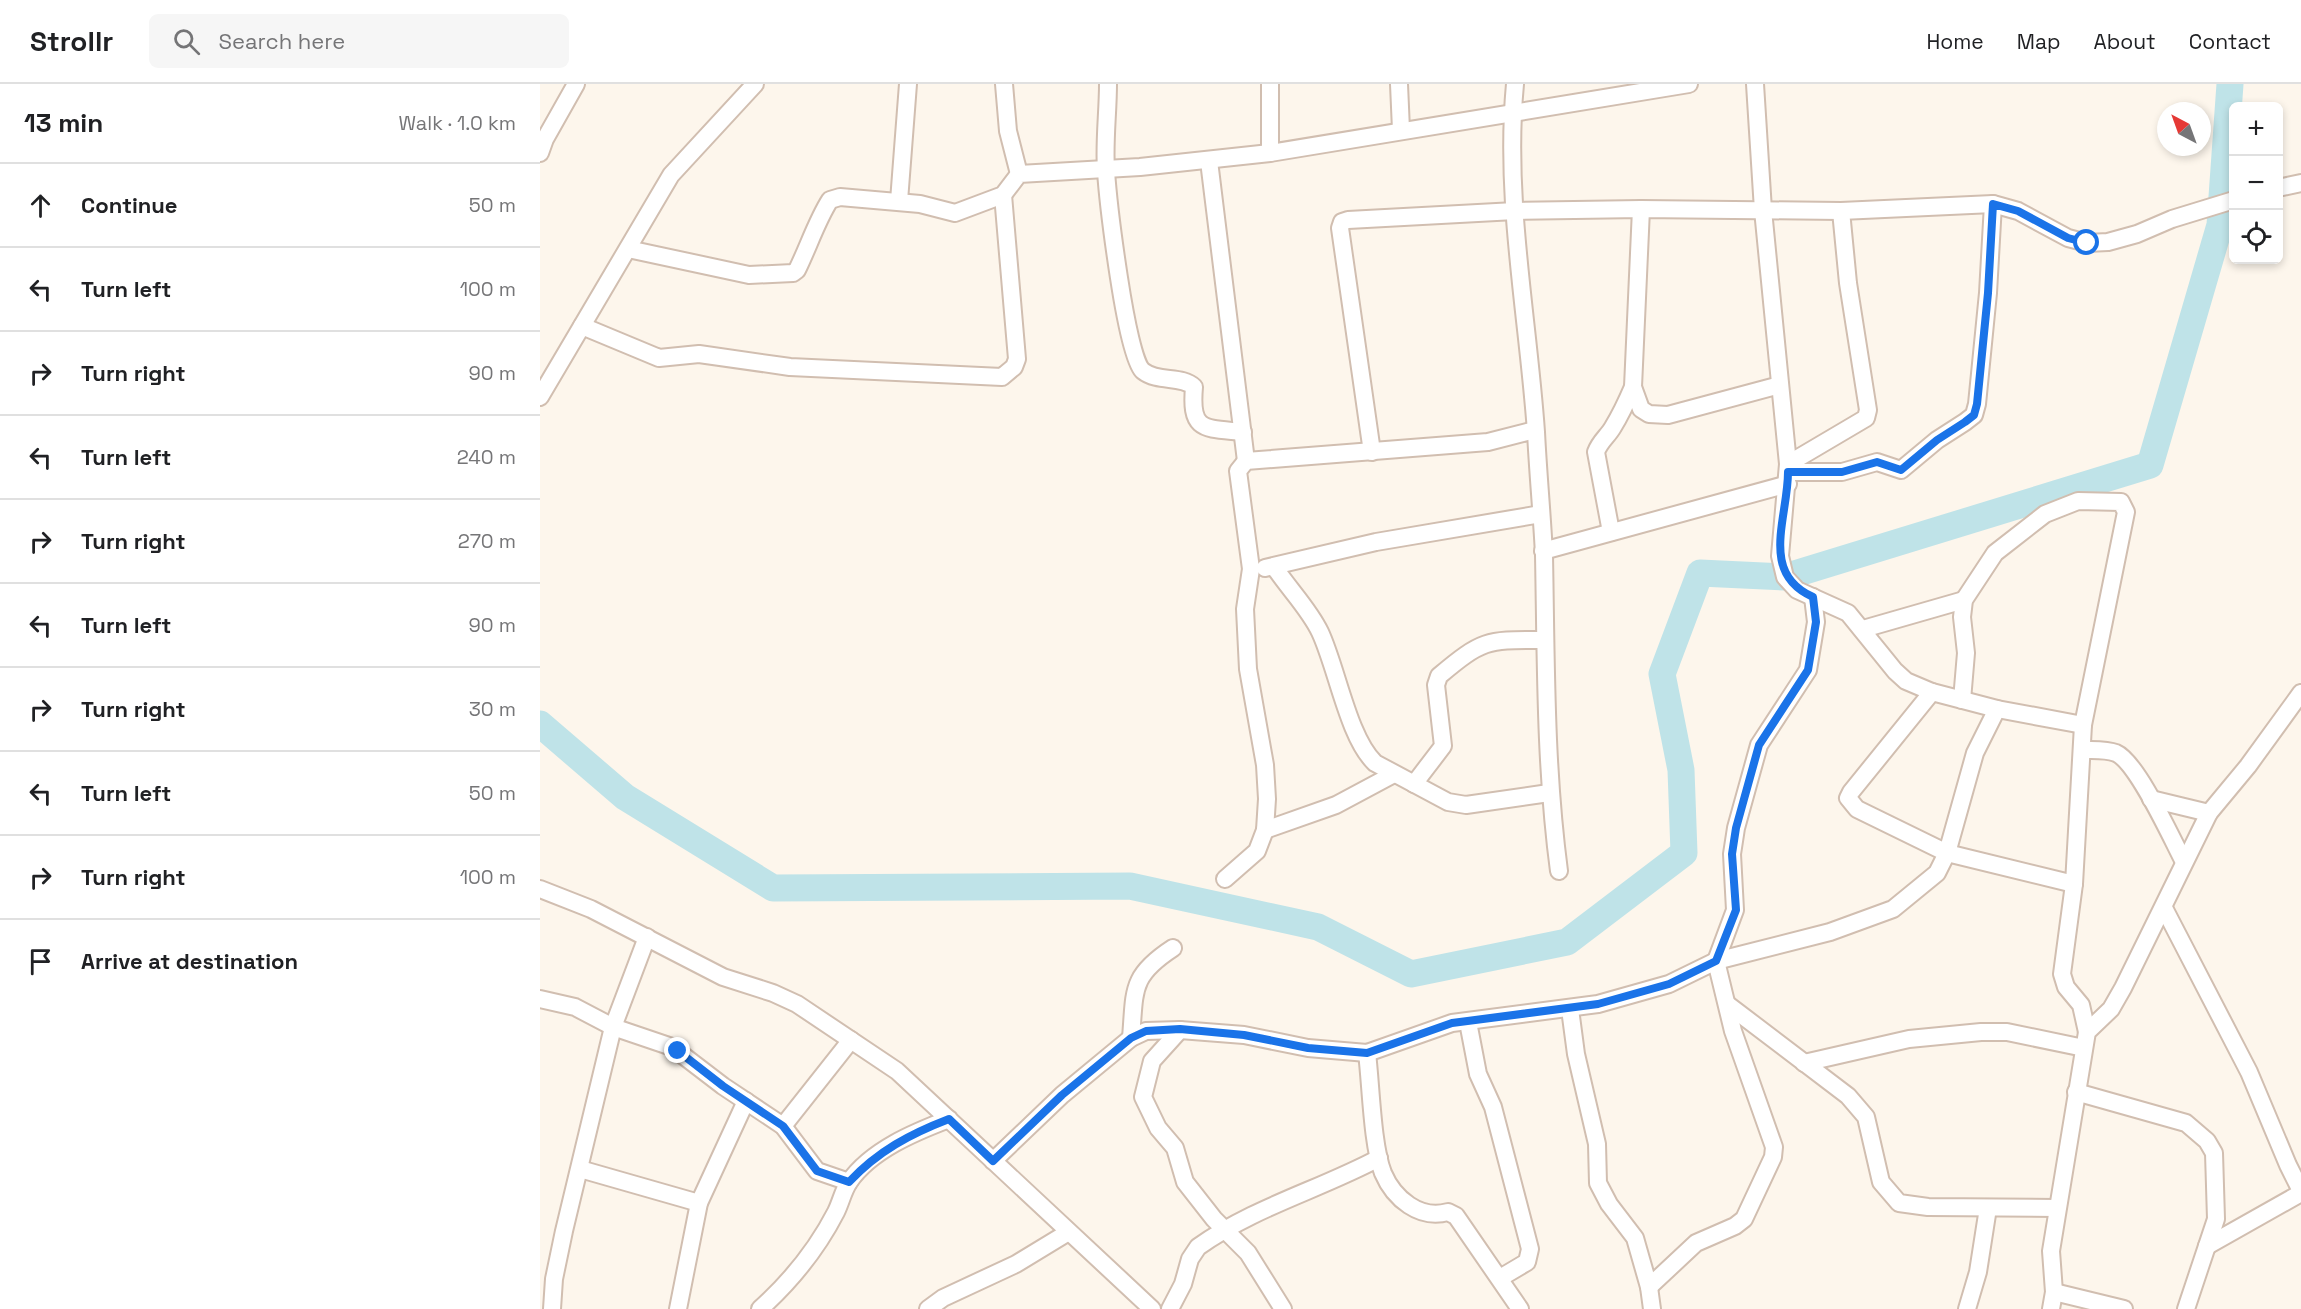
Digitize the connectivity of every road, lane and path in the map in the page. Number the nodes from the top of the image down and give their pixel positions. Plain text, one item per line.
1 (576, 84) edge
2 (755, 84) edge
3 (908, 84) edge
4 (1004, 84) edge
5 (1108, 84) edge
6 (1270, 84) edge
7 (1399, 84) edge
8 (1515, 84) edge
9 (1689, 84) edge
10 (1755, 84) edge
11 (1647, 87) edge
12 (1512, 113) junction
13 (1401, 130) junction
14 (540, 153) edge
15 (1270, 153) junction
16 (1209, 160) junction
17 (1106, 169) junction
18 (1019, 174) junction
19 (2301, 183) edge
20 (2283, 187) edge
21 (1003, 195) junction
22 (899, 201) junction
23 (2229, 202) edge
24 (1993, 204) junction
25 (1641, 209) junction
26 (1763, 210) junction
27 (1515, 211) junction
28 (1841, 211) junction
29 (628, 249) junction
30 (582, 326) junction
31 (1780, 385) junction
32 (1633, 387) junction
33 (540, 397) edge
34 (1536, 430) junction
35 (1243, 432) junction
36 (1372, 452) junction
37 (1807, 453) junction
38 (1246, 461) junction
39 (1833, 472) junction
40 (1788, 473) junction
41 (1540, 514) junction
42 (1611, 532) junction
43 (1544, 551) junction
44 (1275, 568) junction
45 (1251, 569) junction
46 (1813, 597) junction
47 (1964, 600) junction
48 (1863, 629) junction
49 (1545, 640) junction
50 (1932, 692) junction
51 (2301, 693) edge
52 (1962, 700) junction
53 (1998, 710) junction
54 (2083, 725) junction
55 (2083, 750) junction
56 (1394, 774) junction
57 (1414, 784) junction
58 (1549, 793) junction
59 (2151, 799) junction
60 (2209, 813) junction
61 (1265, 830) junction
62 (1947, 853) junction
63 (2183, 860) junction
64 (1559, 871) dead end
65 (1225, 879) dead end
66 (2074, 884) junction
67 (540, 889) edge
68 (2164, 908) junction
69 (647, 937) junction
70 (1173, 948) dead end
71 (1716, 961) junction
72 (540, 999) edge
73 (1726, 1004) junction
74 (1570, 1009) junction
75 (1468, 1022) junction
76 (613, 1027) junction
77 (1180, 1029) junction
78 (1131, 1038) junction
79 (851, 1040) junction
80 (2085, 1040) junction
81 (1367, 1053) junction
82 (1804, 1063) junction
83 (2076, 1092) junction
84 (746, 1101) junction
85 (949, 1119) junction
86 (783, 1126) junction
87 (1379, 1158) junction
88 (993, 1161) junction
89 (580, 1169) junction
90 (849, 1182) junction
91 (2301, 1192) edge
92 (699, 1203) junction
93 (1988, 1208) junction
94 (2057, 1208) junction
95 (1224, 1231) junction
96 (1067, 1233) junction
97 (2207, 1246) junction
98 (1500, 1278) junction
99 (1649, 1287) junction
100 (2054, 1292) junction
101 (946, 1304) edge
102 (677, 1307) edge
103 (552, 1309) edge
104 (760, 1309) edge
105 (928, 1309) edge
106 (1152, 1309) edge
107 (1170, 1309) edge
108 (1283, 1309) edge
109 (1520, 1309) edge
110 (1652, 1309) edge
111 (1967, 1309) edge
112 (2052, 1309) edge
113 (2124, 1309) edge
114 (2186, 1309) edge

1 - 14 street
2 - 29 street
3 - 22 street
4 - 18 street
5 - 17 street
6 - 15 street
7 - 13 street
8 - 12 street
9 - 11 street
10 - 26 street
11 - 12 street
12 - 13 street
12 - 27 street
13 - 15 street
15 - 16 street
16 - 17 street
16 - 35 street
17 - 18 street
17 - 35 street
18 - 21 street
19 - 20 street
21 - 22 street
21 - 30 street
22 - 29 street
23 - 24 street
24 - 28 street
24 - 39 street
25 - 26 street
25 - 27 street
25 - 32 street
26 - 28 street
26 - 31 street
27 - 34 street
27 - 36 street
28 - 37 street
29 - 30 street
30 - 33 street
31 - 32 street
31 - 40 street
32 - 42 street
34 - 36 street
34 - 41 street
35 - 38 street
36 - 38 street
37 - 39 street
37 - 40 street
38 - 45 street
39 - 40 street
40 - 42 street
40 - 46 street
41 - 43 street
41 - 44 street
42 - 43 street
43 - 49 street
44 - 45 street
44 - 56 street
45 - 61 street
46 - 48 street
46 - 71 street
47 - 48 street
47 - 52 street
47 - 54 street
48 - 50 street
49 - 57 street
49 - 58 street
50 - 52 street
50 - 62 street
51 - 60 street
52 - 53 street
53 - 54 street
53 - 62 street
54 - 55 street
55 - 59 street
55 - 66 street
56 - 57 street
56 - 61 street
57 - 58 street
58 - 64 street
59 - 60 street
59 - 63 street
60 - 63 street
61 - 65 street
62 - 66 street
62 - 71 street
63 - 68 street
66 - 80 street
67 - 69 street
68 - 80 street
68 - 91 street
69 - 76 street
69 - 79 street
70 - 78 street
71 - 73 street
71 - 74 street
72 - 76 street
73 - 82 street
73 - 99 street
74 - 75 street
74 - 99 street
75 - 81 street
75 - 98 street
76 - 84 street
76 - 89 street
77 - 78 street
77 - 81 street
77 - 95 street
78 - 88 street
79 - 85 street
79 - 86 street
80 - 82 street
80 - 83 street
81 - 87 street
82 - 93 street
83 - 94 street
83 - 97 street
84 - 86 street
84 - 92 street
85 - 88 street
85 - 90 street
86 - 90 street
87 - 95 street
87 - 98 street
88 - 96 street
89 - 92 street
89 - 103 street
90 - 104 street
91 - 97 street
92 - 102 street
93 - 94 street
93 - 111 street
94 - 100 street
95 - 107 street
95 - 108 street
96 - 101 street
96 - 106 street
97 - 114 street
98 - 109 street
99 - 110 street
100 - 112 street
100 - 113 street
101 - 105 street

